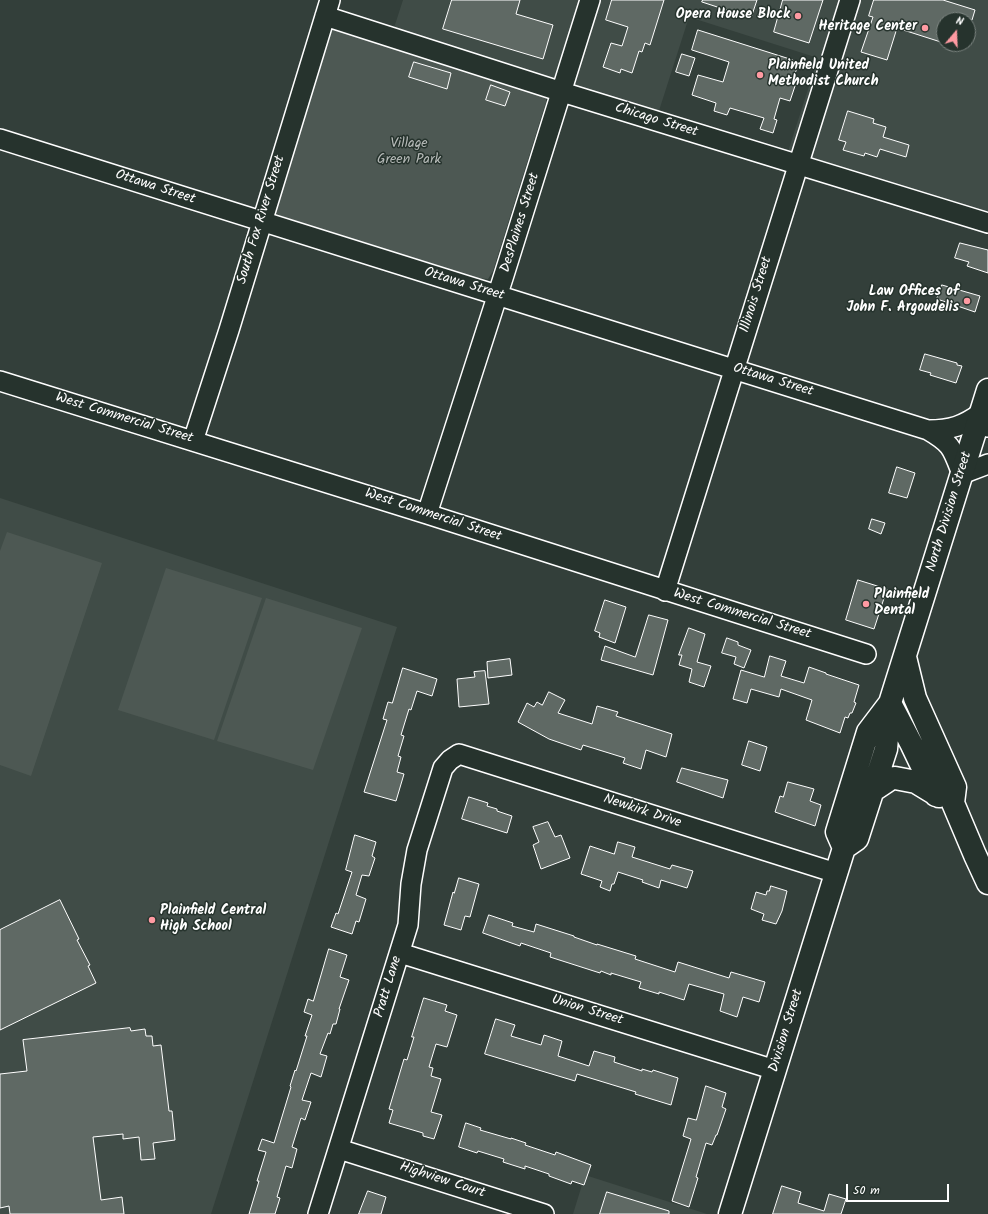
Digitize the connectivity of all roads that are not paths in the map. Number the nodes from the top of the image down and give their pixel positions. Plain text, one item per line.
1 (590, 0) edge
2 (850, 0) edge
3 (328, 8) edge
4 (562, 92) junction
5 (0, 139) edge
6 (798, 165) junction
7 (261, 222) junction
8 (988, 223) edge
9 (498, 296) junction
10 (733, 369) junction
11 (0, 380) edge
12 (988, 390) edge
13 (984, 420) edge
14 (928, 430) junction
15 (193, 441) junction
16 (988, 464) edge
17 (962, 474) junction
18 (427, 514) junction
19 (665, 591) junction
20 (866, 654) dead end
21 (905, 657) junction
22 (890, 703) junction
23 (450, 760) joint
24 (872, 791) junction
25 (944, 799) junction
26 (844, 848) junction
27 (981, 857) edge
28 (836, 873) junction
29 (988, 883) edge
30 (400, 953) junction
31 (775, 1070) junction
32 (339, 1149) junction
33 (318, 1214) edge
34 (544, 1214) edge
35 (730, 1214) edge

1 - 4 street, DesPlaines Street
2 - 6 street, Illinois Street
3 - 4 street, Chicago Street
3 - 7 street, South Fox River Street
4 - 6 street, Chicago Street
4 - 9 street, DesPlaines Street
5 - 7 street, Ottawa Street
6 - 8 street, Chicago Street
6 - 10 street, Illinois Street
7 - 9 street, Ottawa Street
7 - 15 street, South Fox River Street
9 - 10 street, Ottawa Street
9 - 18 street, DesPlaines Street
10 - 14 street, Ottawa Street
10 - 19 street, Illinois Street
11 - 15 street, West Commercial Street
12 - 13 main road, North Division Street
13 - 14 street, Ottawa Street
13 - 17 main road, North Division Street
14 - 17 street, Ottawa Street
15 - 18 street, West Commercial Street
16 - 17 street
17 - 21 main road, North Division Street
18 - 19 street, West Commercial Street
19 - 20 street, West Commercial Street
21 - 22 main road, North Division Street
21 - 25 main road
22 - 24 main road, Division Street
22 - 25 main road
22 - 26 main road
23 - 28 street, Newkirk Drive
23 - 30 street, Pratt Lane
24 - 25 main road
24 - 26 main road, Division Street
25 - 27 main road
26 - 28 main road, Division Street
27 - 29 main road
28 - 31 main road, Division Street
30 - 31 street, Union Street
30 - 32 street, Pratt Lane
31 - 35 main road, Division Street
32 - 33 street, Pratt Lane
32 - 34 street, Highview Court

